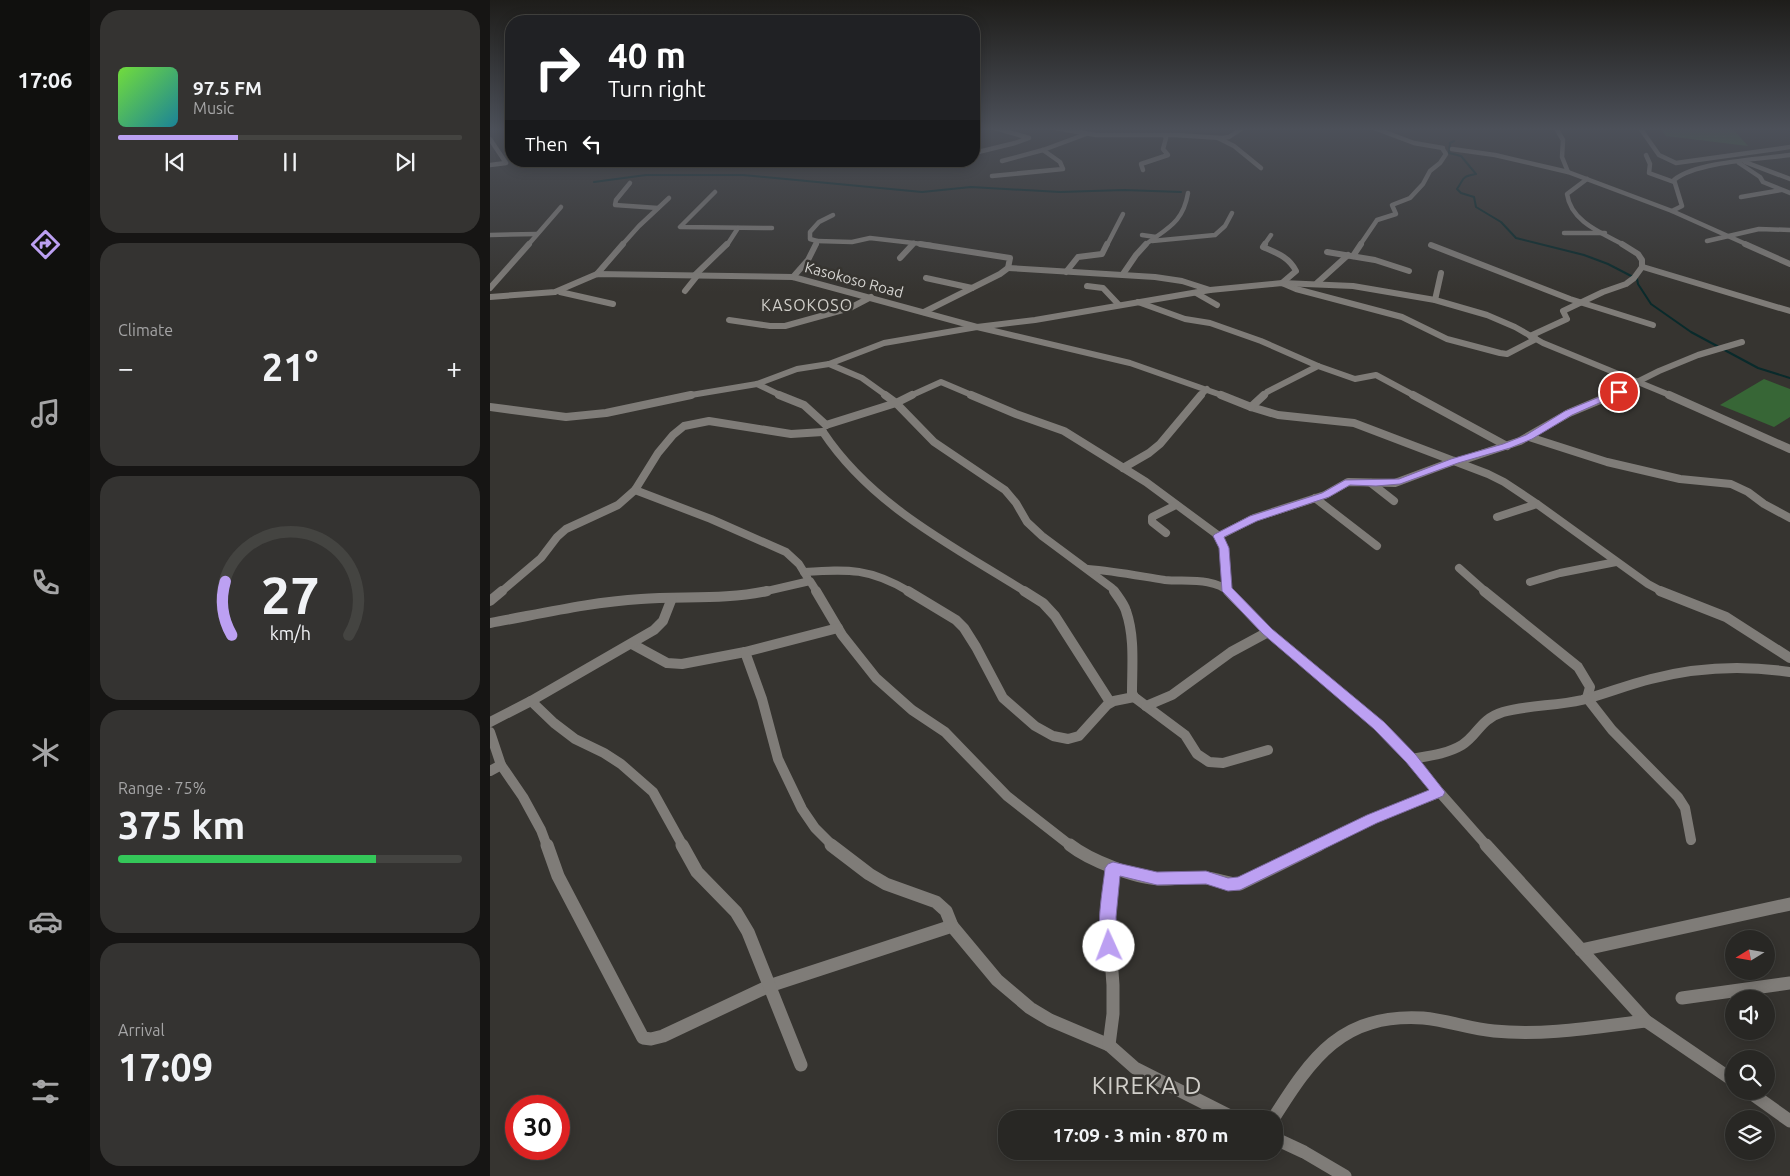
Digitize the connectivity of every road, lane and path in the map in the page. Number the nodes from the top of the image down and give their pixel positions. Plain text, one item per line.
1 (630, 183) dead end
2 (1424, 183) edge
3 (1582, 183) edge
4 (1597, 183) edge
5 (1675, 183) edge
6 (1765, 183) edge
7 (1781, 190) junction
8 (715, 192) dead end
9 (1188, 193) dead end
10 (1790, 194) edge
11 (1741, 197) dead end
12 (669, 198) dead end
13 (561, 206) dead end
14 (658, 208) junction
15 (1672, 211) junction
16 (1232, 213) dead end
17 (833, 214) dead end
18 (1123, 214) dead end
19 (738, 228) junction
20 (772, 228) dead end
21 (1790, 230) edge
22 (537, 234) junction
23 (1564, 234) dead end
24 (1605, 234) junction
25 (1272, 235) dead end
26 (490, 236) edge
27 (1142, 236) dead end
28 (1727, 236) junction
29 (1156, 237) junction
30 (1202, 238) junction
31 (1707, 240) dead end
32 (817, 241) junction
33 (1220, 241) dead end
34 (914, 242) junction
35 (1150, 242) junction
36 (1431, 245) dead end
37 (1327, 252) dead end
38 (1351, 255) junction
39 (900, 258) dead end
40 (1790, 264) edge
41 (1643, 267) junction
42 (1008, 268) junction
43 (1409, 271) dead end
44 (1066, 272) junction
45 (1441, 273) dead end
46 (597, 274) junction
47 (1124, 274) junction
48 (695, 276) junction
49 (793, 277) junction
50 (926, 278) dead end
51 (1282, 283) junction
52 (1317, 283) junction
53 (1087, 286) dead end
54 (490, 288) edge
55 (972, 288) junction
56 (1210, 290) junction
57 (685, 291) dead end
58 (555, 292) junction
59 (1196, 293) junction
60 (490, 297) edge
61 (871, 297) junction
62 (1435, 300) junction
63 (1138, 302) junction
64 (1581, 302) junction
65 (613, 304) dead end
66 (1119, 305) junction
67 (1217, 305) dead end
68 (1790, 311) edge
69 (924, 312) junction
70 (729, 320) dead end
71 (1653, 326) dead end
72 (977, 327) junction
73 (1533, 338) junction
74 (1742, 342) dead end
75 (829, 364) junction
76 (1318, 366) junction
77 (1636, 381) junction
78 (757, 384) junction
79 (1207, 389) junction
80 (896, 403) junction
81 (490, 407) edge
82 (1251, 407) junction
83 (824, 428) junction
84 (1529, 437) junction
85 (1506, 446) junction
86 (1790, 449) edge
87 (1456, 462) junction
88 (1123, 468) junction
89 (1371, 483) junction
90 (635, 490) junction
91 (1315, 498) junction
92 (1394, 502) dead end
93 (1537, 504) junction
94 (1176, 505) junction
95 (1497, 518) dead end
96 (1790, 518) edge
97 (1166, 533) dead end
98 (1218, 536) junction
99 (1378, 546) dead end
100 (1616, 562) junction
101 (1459, 568) dead end
102 (1088, 569) junction
103 (807, 577) junction
104 (1530, 582) dead end
105 (1226, 588) junction
106 (672, 598) junction
107 (490, 601) edge
108 (490, 623) edge
109 (838, 628) junction
110 (1268, 632) junction
111 (632, 644) junction
112 (745, 652) junction
113 (1790, 658) edge
114 (1790, 672) edge
115 (1134, 697) junction
116 (1588, 698) junction
117 (531, 701) junction
118 (1110, 702) junction
119 (1146, 706) junction
120 (490, 722) edge
121 (490, 732) edge
122 (1268, 750) dead end
123 (1411, 759) junction
124 (496, 768) edge
125 (1438, 792) junction
126 (1690, 840) dead end
127 (1113, 868) junction
128 (1790, 904) edge
129 (952, 926) junction
130 (1581, 950) junction
131 (1790, 982) edge
132 (769, 986) junction
133 (1682, 998) dead end
134 (1646, 1021) junction
135 (1109, 1045) junction
136 (801, 1065) dead end
137 (1725, 1075) edge
138 (1761, 1100) edge
139 (1218, 1110) edge
140 (1279, 1110) edge
141 (1790, 1121) edge
142 (1283, 1142) edge
143 (1345, 1176) edge

1 - 14 street
2 - 38 street
3 - 24 street
4 - 15 street
5 - 15 street
6 - 7 street
7 - 10 street
7 - 11 street
8 - 19 street
9 - 29 street
12 - 14 street
13 - 22 street
14 - 46 street
15 - 28 street
16 - 30 street
17 - 32 street
18 - 44 street
19 - 20 street
19 - 48 street
21 - 28 street
22 - 26 street
22 - 54 street
23 - 24 street
24 - 41 street
25 - 51 street
27 - 29 street
28 - 31 street
28 - 40 street
29 - 35 street
30 - 33 street
30 - 35 street
32 - 34 street
32 - 49 street
34 - 39 street
34 - 42 street
35 - 47 street
36 - 64 street
37 - 38 street
38 - 43 street
38 - 52 street
41 - 64 street
41 - 68 street
42 - 44 street
42 - 55 street
44 - 47 street
45 - 62 street
46 - 48 street, Kasokoso Road
46 - 58 street, Kasokoso Road
47 - 56 street
48 - 49 street, Kasokoso Road
48 - 57 street
49 - 61 street, Kasokoso Road
50 - 55 street
51 - 52 street
51 - 56 street
51 - 73 street
52 - 62 street
53 - 66 street
55 - 69 street
56 - 59 street, Kasokoso Road
58 - 60 street, Kasokoso Road
58 - 65 street
59 - 63 street, Kasokoso Road
59 - 67 street
61 - 69 street, Kasokoso Road
61 - 70 street
62 - 73 street
63 - 66 street, Kasokoso Road
63 - 76 street
64 - 71 street
64 - 73 street
66 - 72 street, Kasokoso Road
69 - 72 street, Kasokoso Road
72 - 75 street
72 - 79 street
73 - 77 street
74 - 77 street
75 - 78 street
75 - 80 street
76 - 82 street
76 - 85 street
77 - 84 street
77 - 86 street
78 - 81 street
78 - 83 street
79 - 82 street
79 - 88 street
80 - 83 street
80 - 88 street
80 - 102 street
82 - 87 street
83 - 90 street
83 - 118 street
84 - 85 street
84 - 96 street
85 - 87 street
87 - 89 street
87 - 93 street
88 - 94 street
89 - 91 street
89 - 92 street
90 - 103 street
90 - 107 street
91 - 98 street
91 - 99 street
93 - 95 street
93 - 100 street
94 - 97 street
94 - 98 street
98 - 105 street
100 - 104 street
100 - 113 street
101 - 116 street
102 - 105 street
102 - 115 street
103 - 106 street
103 - 109 street
103 - 118 street
105 - 110 street
106 - 108 street
106 - 111 street
109 - 112 street
109 - 127 street
110 - 119 street
110 - 123 street
111 - 112 street
111 - 117 street
112 - 129 street
114 - 116 street
115 - 118 street
115 - 119 street
116 - 123 street
116 - 126 street
117 - 120 street
117 - 132 street
119 - 122 street
121 - 124 street
123 - 125 street
124 - 132 street
125 - 127 street
125 - 130 street
127 - 135 street
128 - 130 street
129 - 132 street
129 - 135 street
130 - 134 street
131 - 133 street
132 - 136 street
134 - 137 street
134 - 140 street
135 - 139 street
138 - 141 street
142 - 143 street

